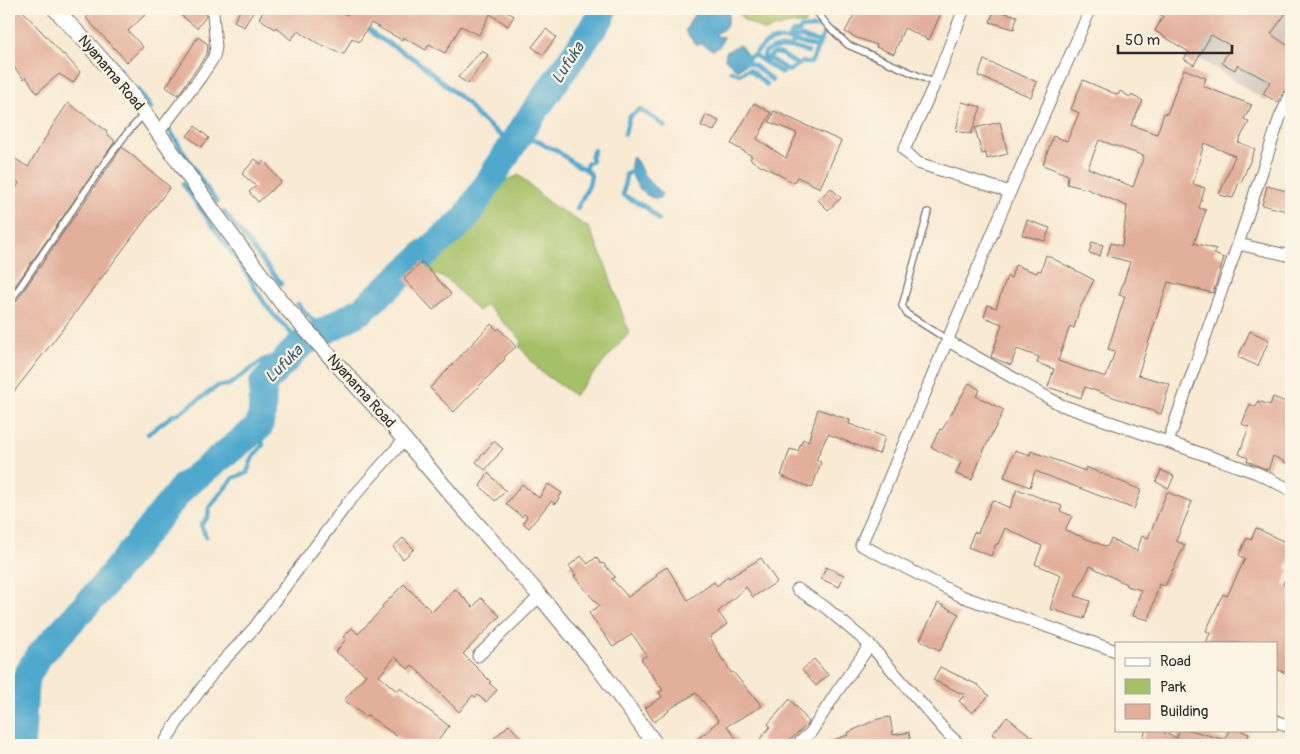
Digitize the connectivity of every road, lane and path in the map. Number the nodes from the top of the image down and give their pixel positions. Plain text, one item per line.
1 (55, 9) edge
2 (214, 9) edge
3 (814, 9) edge
4 (964, 9) edge
5 (1087, 17) dead end
6 (935, 83) junction
7 (1291, 94) edge
8 (145, 114) junction
9 (158, 133) junction
10 (1010, 192) junction
11 (928, 212) dead end
12 (1238, 244) junction
13 (1291, 256) edge
14 (9, 303) edge
15 (948, 341) junction
16 (404, 440) junction
17 (1168, 442) junction
18 (1291, 490) edge
19 (797, 589) dead end
20 (540, 596) junction
21 (870, 646) junction
22 (1115, 651) edge
23 (478, 656) dead end
24 (1278, 722) edge
25 (1291, 728) edge
26 (163, 745) edge
27 (656, 745) edge
28 (797, 745) edge
29 (960, 745) edge

1 - 8 street, Nyanama Road
2 - 9 street
3 - 6 lane
4 - 6 street
5 - 10 street
6 - 10 street
7 - 12 street
8 - 9 street, Nyanama Road
8 - 14 lane
9 - 16 street, Nyanama Road
10 - 15 street
11 - 15 lane
12 - 13 street
12 - 17 street
15 - 17 street
15 - 22 street
16 - 20 street, Nyanama Road
16 - 26 street
17 - 18 street
19 - 21 street
20 - 23 street
20 - 27 street, Nyanama Road
21 - 28 street
21 - 29 street
24 - 25 street

